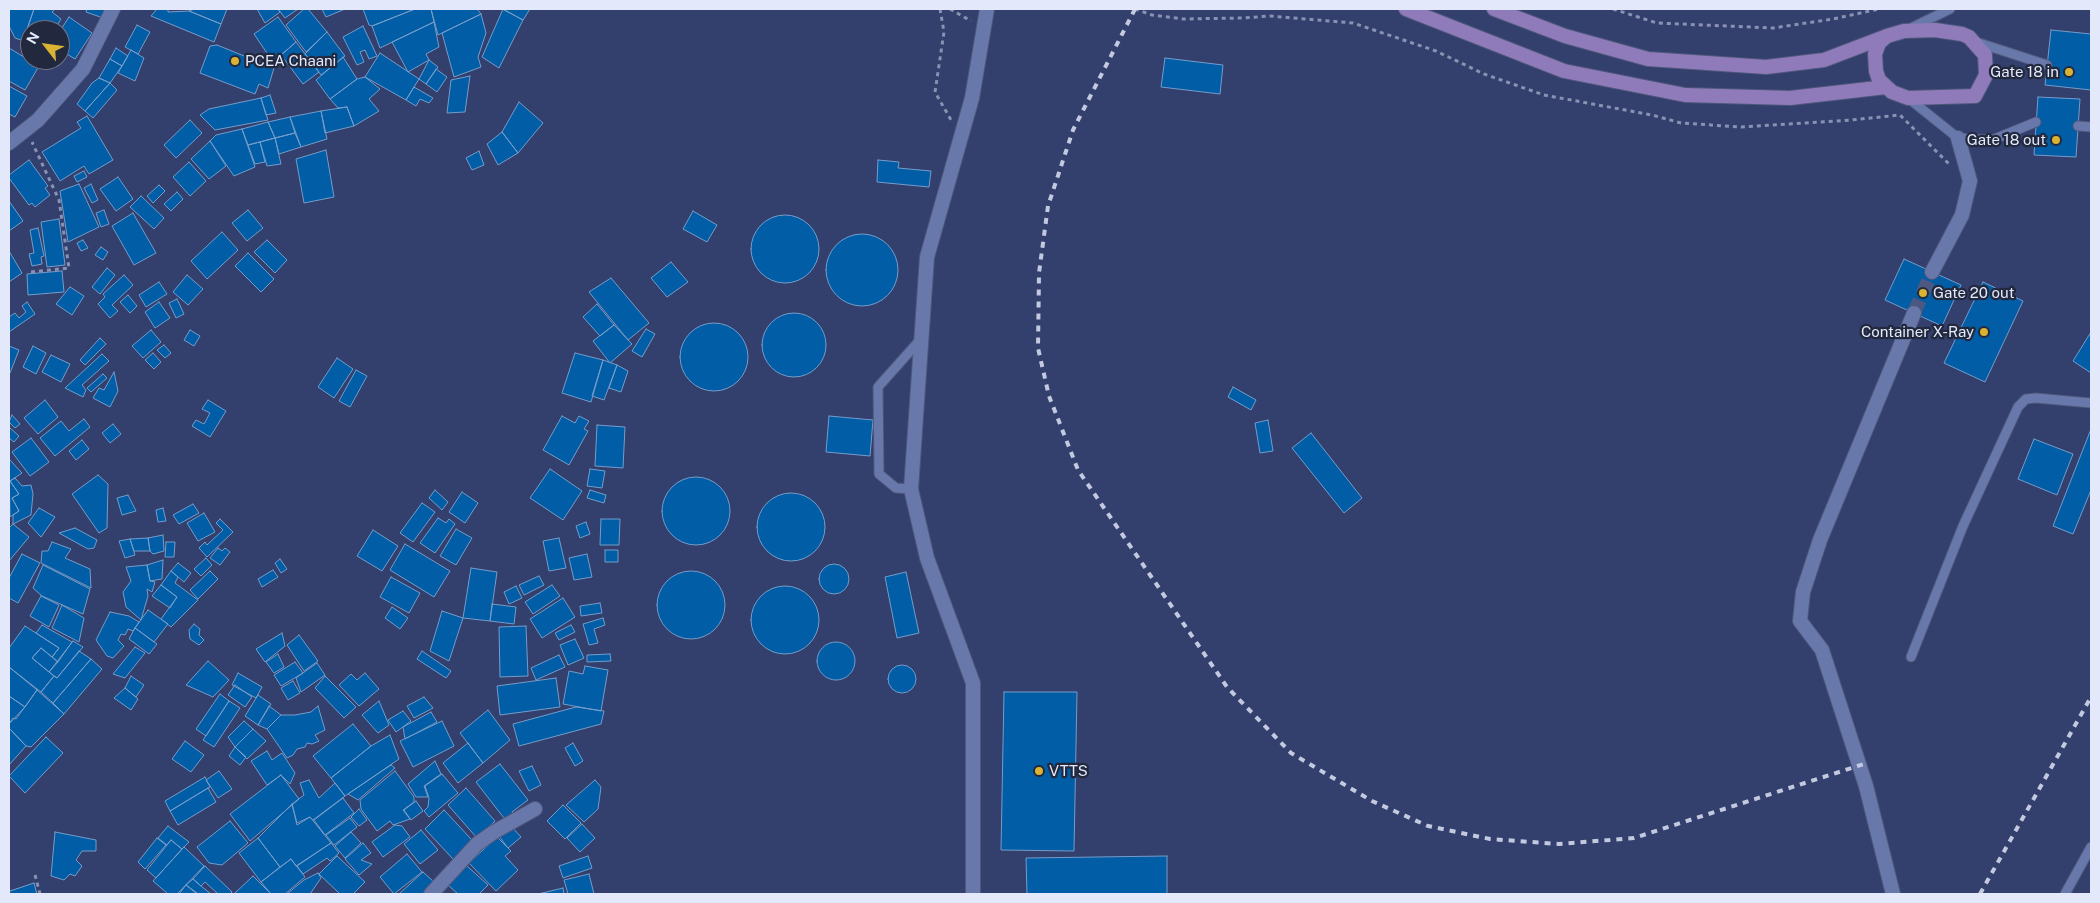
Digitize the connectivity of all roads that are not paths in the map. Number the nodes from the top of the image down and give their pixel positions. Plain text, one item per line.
1 (113, 9) edge
2 (986, 9) edge
3 (1406, 9) edge
4 (1494, 9) edge
5 (1950, 9) edge
6 (1904, 31) junction
7 (1887, 36) junction
8 (1976, 42) junction
9 (2047, 65) dead end
10 (1886, 87) junction
11 (1908, 98) junction
12 (2036, 122) dead end
13 (2078, 126) dead end
14 (2091, 127) edge
15 (1958, 138) junction
16 (9, 143) edge
17 (1932, 272) tunnel mouth
18 (1914, 313) tunnel mouth
19 (920, 340) junction
20 (2091, 403) edge
21 (911, 489) junction
22 (1911, 657) dead end
23 (535, 809) dead end
24 (2091, 848) edge
25 (431, 894) edge
26 (973, 894) edge
27 (1893, 894) edge
28 (2065, 894) edge

1 - 16 street
2 - 19 street
3 - 10 main road
4 - 7 main road
5 - 6 lane
6 - 7 main road
6 - 8 main road
7 - 10 main road
8 - 9 lane
8 - 11 main road
10 - 11 main road
11 - 15 lane
12 - 15 lane
13 - 14 lane
15 - 17 street
18 - 27 street
19 - 21 street
19 - 21 lane
20 - 22 lane
21 - 26 street
23 - 25 street
24 - 28 lane

